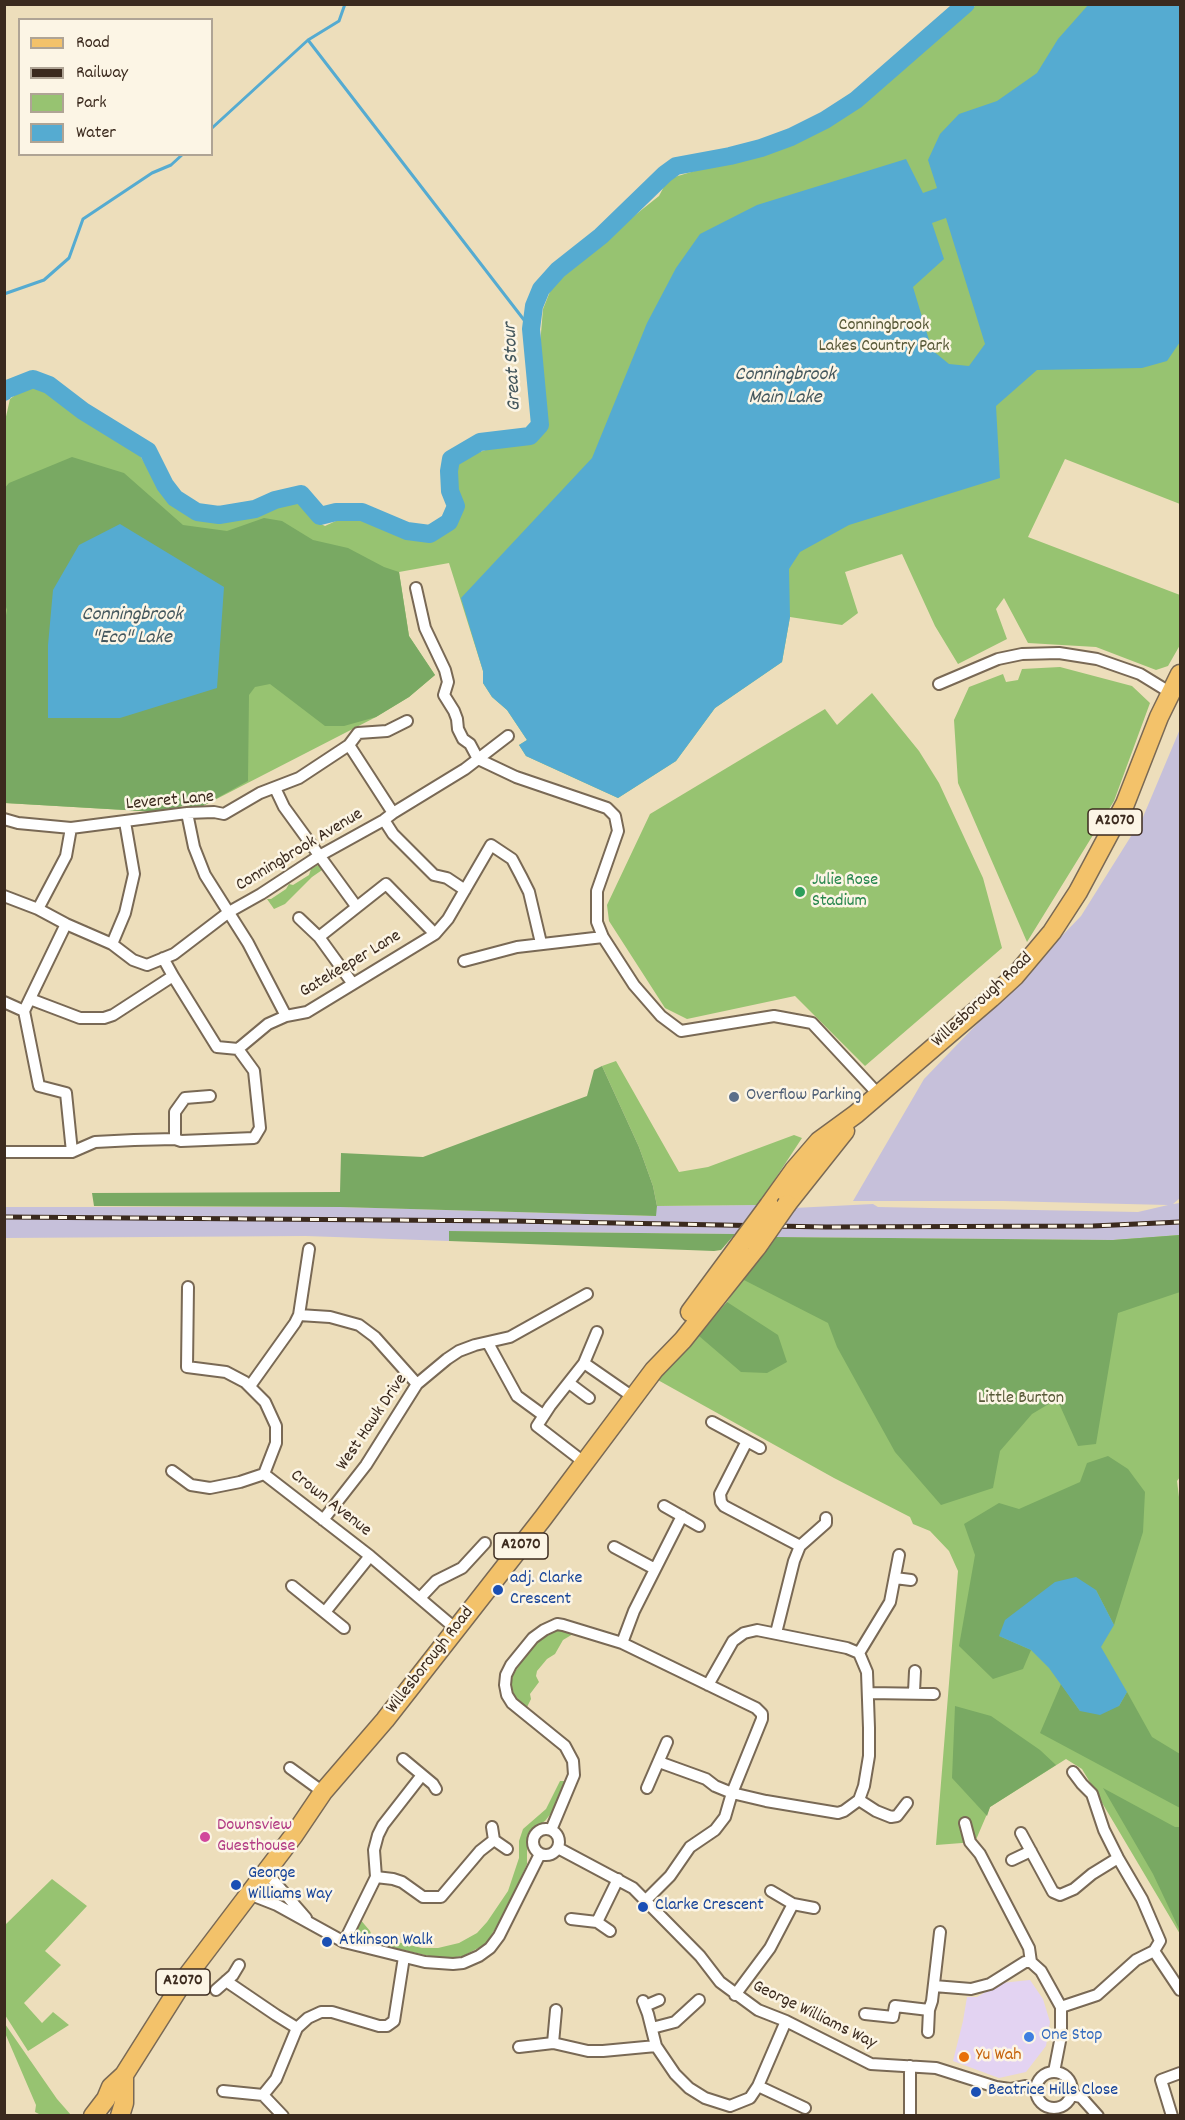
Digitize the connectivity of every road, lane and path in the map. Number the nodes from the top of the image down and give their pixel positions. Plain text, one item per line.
1 (416, 588) dead end
2 (1180, 674) edge
3 (939, 684) dead end
4 (1171, 693) junction
5 (407, 721) dead end
6 (508, 736) dead end
7 (350, 745) junction
8 (478, 759) junction
9 (275, 788) junction
10 (187, 813) junction
11 (389, 816) junction
12 (4, 819) edge
13 (125, 822) junction
14 (71, 828) junction
15 (319, 856) junction
16 (465, 890) junction
17 (4, 896) edge
18 (356, 906) junction
19 (38, 909) junction
20 (229, 912) junction
21 (299, 918) dead end
22 (66, 924) junction
23 (435, 934) junction
24 (319, 937) junction
25 (603, 937) junction
26 (541, 943) junction
27 (112, 944) junction
28 (163, 958) junction
29 (464, 961) dead end
30 (173, 976) junction
31 (353, 984) junction
32 (30, 999) junction
33 (4, 1002) edge
34 (24, 1011) junction
35 (286, 1016) junction
36 (238, 1049) junction
37 (879, 1095) junction
38 (210, 1096) dead end
39 (175, 1139) junction
40 (4, 1152) edge
41 (72, 1152) junction
42 (309, 1249) dead end
43 (188, 1287) dead end
44 (587, 1294) dead end
45 (298, 1315) junction
46 (597, 1332) dead end
47 (488, 1344) junction
48 (584, 1363) junction
49 (569, 1383) junction
50 (417, 1384) junction
51 (250, 1386) junction
52 (633, 1397) junction
53 (589, 1398) dead end
54 (543, 1415) junction
55 (712, 1422) dead end
56 (747, 1441) junction
57 (760, 1448) dead end
58 (585, 1463) junction
59 (172, 1471) dead end
60 (264, 1474) junction
61 (664, 1506) dead end
62 (682, 1516) junction
63 (826, 1518) dead end
64 (323, 1520) junction
65 (699, 1526) dead end
66 (485, 1543) dead end
67 (800, 1546) junction
68 (614, 1547) dead end
69 (900, 1555) dead end
70 (370, 1556) junction
71 (655, 1569) junction
72 (895, 1578) junction
73 (911, 1580) dead end
74 (292, 1586) dead end
75 (420, 1598) junction
76 (324, 1612) junction
77 (344, 1628) dead end
78 (456, 1629) junction
79 (776, 1633) junction
80 (622, 1643) junction
81 (859, 1653) junction
82 (915, 1671) dead end
83 (708, 1685) junction
84 (914, 1692) junction
85 (868, 1693) junction
86 (934, 1694) dead end
87 (667, 1742) dead end
88 (403, 1759) dead end
89 (658, 1762) junction
90 (290, 1768) dead end
91 (1073, 1772) dead end
92 (422, 1775) junction
93 (647, 1788) dead end
94 (436, 1789) dead end
95 (323, 1792) junction
96 (732, 1793) junction
97 (859, 1800) junction
98 (907, 1803) dead end
99 (965, 1823) dead end
100 (492, 1827) dead end
101 (551, 1830) junction
102 (1021, 1833) dead end
103 (494, 1840) junction
104 (558, 1848) junction
105 (507, 1849) dead end
106 (1031, 1851) junction
107 (540, 1854) junction
108 (1118, 1858) junction
109 (1012, 1860) dead end
110 (266, 1872) junction
111 (376, 1877) junction
112 (618, 1880) junction
113 (771, 1891) dead end
114 (249, 1894) junction
115 (646, 1900) junction
116 (793, 1904) junction
117 (814, 1908) dead end
118 (570, 1919) dead end
119 (309, 1921) junction
120 (597, 1922) junction
121 (610, 1931) dead end
122 (940, 1932) dead end
123 (344, 1942) junction
124 (1154, 1951) junction
125 (404, 1958) junction
126 (1031, 1962) junction
127 (239, 1965) dead end
128 (226, 1981) junction
129 (934, 1986) junction
130 (216, 1989) dead end
131 (1180, 1990) edge
132 (735, 1995) junction
133 (659, 2000) dead end
134 (699, 2000) dead end
135 (1061, 2007) junction
136 (556, 2010) dead end
137 (929, 2010) junction
138 (865, 2014) dead end
139 (786, 2021) junction
140 (297, 2028) junction
141 (652, 2028) junction
142 (928, 2032) dead end
143 (553, 2043) junction
144 (656, 2046) junction
145 (519, 2047) dead end
146 (909, 2066) junction
147 (1054, 2072) junction
148 (1180, 2073) edge
149 (124, 2075) junction
150 (758, 2086) junction
151 (1036, 2089) junction
152 (223, 2091) dead end
153 (263, 2095) junction
154 (1071, 2095) junction
155 (739, 2104) junction
156 (805, 2108) dead end
157 (1049, 2111) edge
158 (93, 2115) edge
159 (120, 2115) edge
160 (284, 2115) edge
161 (741, 2115) edge
162 (910, 2115) edge
163 (1098, 2115) edge
164 (1172, 2115) edge

1 - 8 street
2 - 4 main road, Willesborough Road / A2070
3 - 4 street
4 - 37 main road, Willesborough Road / A2070
5 - 7 street, Leveret Lane
6 - 8 street, Conningbrook Avenue
7 - 9 street, Leveret Lane
7 - 11 street
8 - 11 street, Conningbrook Avenue
8 - 25 street
9 - 10 street, Leveret Lane
9 - 15 street
10 - 13 street, Leveret Lane
10 - 20 street
11 - 15 street, Conningbrook Avenue
11 - 16 street
12 - 14 street, Leveret Lane
13 - 14 street, Leveret Lane
13 - 27 street
14 - 19 street
15 - 18 street
15 - 20 street, Conningbrook Avenue
16 - 23 street, Gatekeeper Lane
16 - 26 street, Gatekeeper Lane
17 - 19 street, Conningbrook Avenue
18 - 23 street
18 - 24 street
19 - 22 street, Conningbrook Avenue
20 - 28 street, Conningbrook Avenue
20 - 35 street
21 - 24 street
22 - 27 street, Conningbrook Avenue
22 - 32 street
23 - 31 street, Gatekeeper Lane
24 - 31 street
25 - 26 street
25 - 37 street
26 - 29 street
27 - 28 street, Conningbrook Avenue
28 - 30 street
30 - 32 street
30 - 36 street
31 - 35 street, Gatekeeper Lane
32 - 34 street
33 - 34 street
34 - 41 street
35 - 36 street, Gatekeeper Lane
36 - 39 street
37 - 52 main road, Willesborough Road / A2070, bridge
38 - 39 street
39 - 41 street
40 - 41 street
42 - 45 street
43 - 51 street, Crown Avenue
44 - 47 street, West Hawk Drive
45 - 50 street
45 - 51 street
46 - 48 street
47 - 50 street, West Hawk Drive
47 - 54 street
48 - 49 street
48 - 52 street
49 - 53 street
49 - 54 street
50 - 64 street, West Hawk Drive
51 - 60 street, Crown Avenue
52 - 58 main road, Willesborough Road / A2070
54 - 58 street
55 - 56 street
56 - 57 street
56 - 67 street
58 - 78 main road, Willesborough Road / A2070
59 - 60 street
60 - 64 street, Crown Avenue
61 - 62 street
62 - 65 street
62 - 71 street
63 - 67 street
64 - 70 street, Crown Avenue
66 - 75 street
67 - 79 street
68 - 71 street
69 - 72 street
70 - 75 street, Crown Avenue
70 - 76 street, Crown Avenue
71 - 80 street
72 - 73 street
72 - 81 street
74 - 76 street
75 - 78 street, Crown Avenue
76 - 77 street
78 - 95 main road, Willesborough Road / A2070
79 - 81 street
79 - 83 street
80 - 83 street
80 - 101 street
81 - 85 street
82 - 84 street
83 - 96 street
84 - 85 street
84 - 86 street
85 - 97 street
87 - 89 street
88 - 92 street
89 - 93 street
89 - 96 street
90 - 95 street
91 - 108 street
92 - 94 street
92 - 111 street
95 - 110 main road, Willesborough Road / A2070
96 - 97 street
96 - 115 street
97 - 98 street
99 - 126 street
100 - 103 street
101 - 104 street
101 - 107 street
102 - 106 street
103 - 105 street
103 - 111 street
104 - 107 street
104 - 112 street, George Williams Way
106 - 108 street
106 - 109 street
107 - 125 street
108 - 124 street
110 - 114 main road, Willesborough Road / A2070
110 - 119 street
111 - 123 street
112 - 115 street, George Williams Way
112 - 120 street
113 - 116 street
114 - 119 street
114 - 149 main road, A2070
115 - 132 street, George Williams Way
116 - 117 street
116 - 132 street
118 - 120 street
119 - 123 street
120 - 121 street
122 - 129 street
123 - 125 street
124 - 131 street
124 - 135 street
125 - 140 street
126 - 129 street
126 - 135 street
127 - 128 street
128 - 130 street
128 - 140 street
129 - 137 street
132 - 139 street, George Williams Way
133 - 141 street
134 - 141 street
135 - 147 street
136 - 143 street
137 - 138 street
137 - 142 street
139 - 146 street, George Williams Way
139 - 150 street
140 - 153 street
141 - 144 street
143 - 144 street
143 - 145 street
144 - 155 street
146 - 151 street, George Williams Way
146 - 162 street
147 - 151 street
147 - 154 street
148 - 164 street
149 - 158 main road, A2070
149 - 159 main road
150 - 155 street
150 - 156 street
151 - 157 street
152 - 153 street
153 - 160 street
154 - 157 street
154 - 163 street
155 - 161 street

